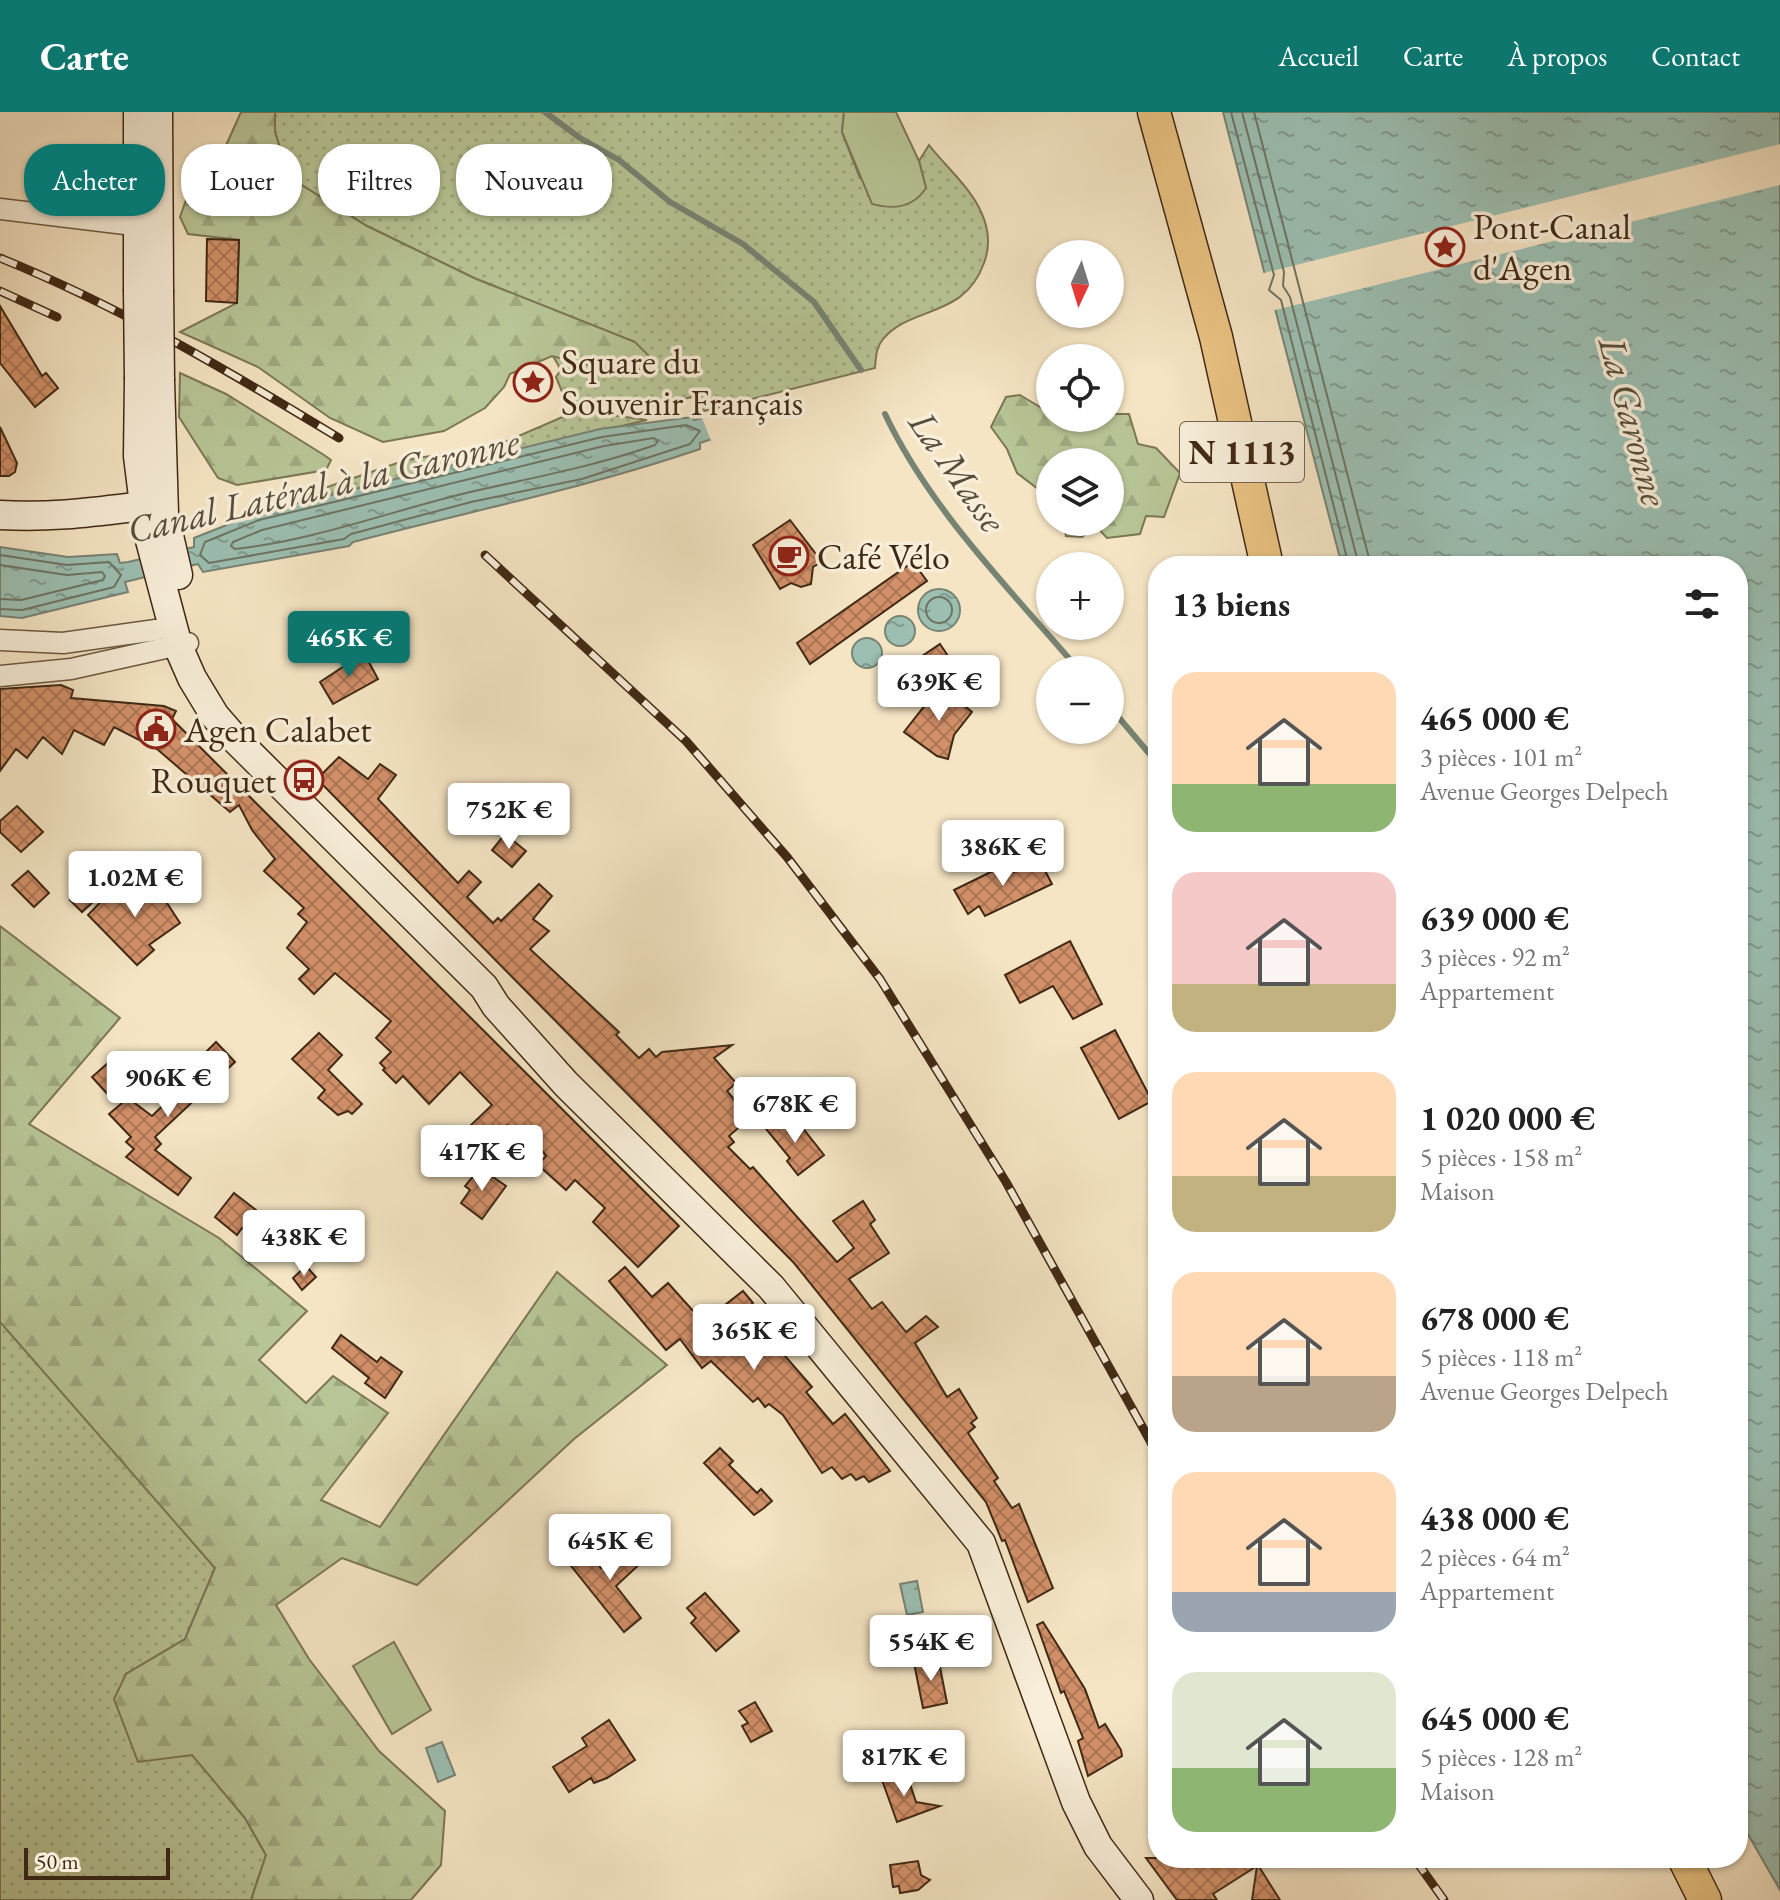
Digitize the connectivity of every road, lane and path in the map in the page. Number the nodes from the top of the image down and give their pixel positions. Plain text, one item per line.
1 (138, 112) edge
2 (158, 112) edge
3 (1154, 112) edge
4 (0, 209) edge
5 (148, 227) junction
6 (146, 514) junction
7 (0, 515) edge
8 (1265, 556) edge
9 (174, 630) junction
10 (0, 640) edge
11 (0, 676) edge
12 (263, 764) junction
13 (1689, 1868) edge
14 (1139, 1900) edge
15 (1705, 1900) edge

1 - 5 main road
2 - 5 main road
3 - 8 main road, N 1113
4 - 5 street
5 - 6 main road, bridge
6 - 7 main road
6 - 9 main road
9 - 10 street
9 - 11 street
9 - 12 main road
9 - 12 main road
12 - 14 main road
13 - 15 main road

